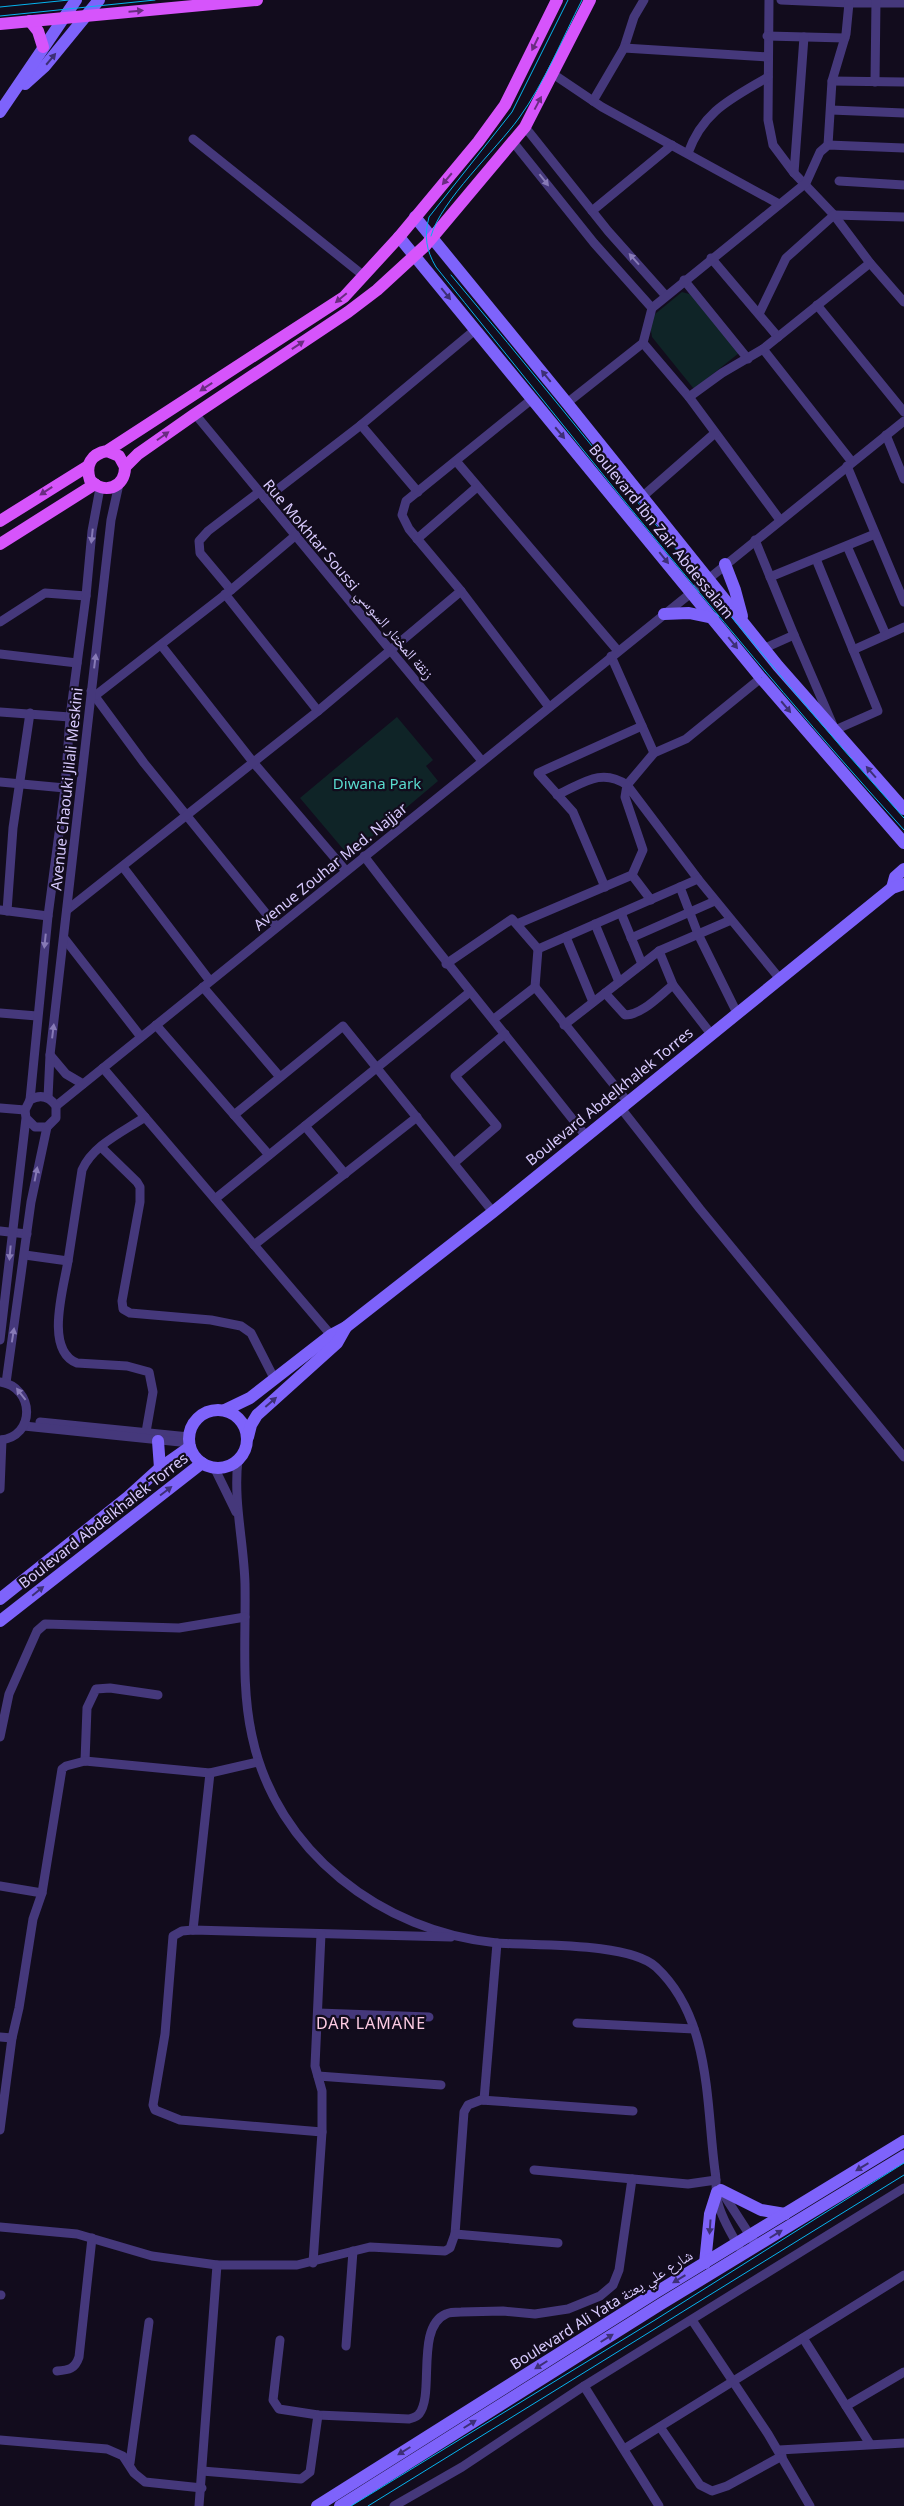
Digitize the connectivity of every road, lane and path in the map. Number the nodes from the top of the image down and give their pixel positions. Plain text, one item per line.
1 (76, 0) edge
2 (99, 0) edge
3 (257, 0) edge
4 (556, 0) edge
5 (590, 0) edge
6 (644, 0) edge
7 (769, 0) edge
8 (780, 0) edge
9 (876, 1) edge
10 (849, 3) junction
11 (904, 3) edge
12 (87, 16) junction
13 (64, 18) junction
14 (30, 21) junction
15 (0, 24) edge
16 (767, 36) junction
17 (804, 37) junction
18 (845, 38) junction
19 (43, 47) junction
20 (624, 48) junction
21 (768, 57) junction
22 (904, 72) edge
23 (553, 74) junction
24 (768, 77) junction
25 (832, 81) junction
26 (875, 82) junction
27 (904, 82) edge
28 (15, 92) junction
29 (593, 101) junction
30 (831, 110) junction
31 (0, 112) edge
32 (904, 113) edge
33 (525, 127) junction
34 (193, 140) dead end
35 (513, 142) junction
36 (672, 145) junction
37 (828, 145) junction
38 (904, 148) edge
39 (688, 153) junction
40 (794, 173) junction
41 (839, 181) dead end
42 (806, 183) junction
43 (904, 185) edge
44 (779, 204) junction
45 (592, 210) junction
46 (834, 215) junction
47 (904, 217) edge
48 (415, 218) junction
49 (398, 237) junction
50 (434, 238) junction
51 (615, 238) junction
52 (600, 250) junction
53 (415, 256) junction
54 (711, 258) junction
55 (870, 263) junction
56 (364, 276) junction
57 (684, 280) junction
58 (900, 292) edge
59 (666, 296) junction
60 (904, 302) edge
61 (817, 305) junction
62 (652, 308) junction
63 (759, 314) junction
64 (475, 330) junction
65 (778, 337) junction
66 (643, 343) junction
67 (763, 349) junction
68 (748, 359) junction
69 (689, 398) junction
70 (532, 400) junction
71 (568, 403) junction
72 (904, 412) edge
73 (195, 414) junction
74 (904, 420) edge
75 (361, 425) junction
76 (716, 433) junction
77 (886, 435) junction
78 (107, 451) junction
79 (456, 461) junction
80 (849, 464) junction
81 (88, 466) junction
82 (125, 467) junction
83 (903, 473) edge
84 (119, 484) junction
85 (97, 486) junction
86 (477, 487) junction
87 (418, 492) junction
88 (262, 495) junction
89 (642, 496) junction
90 (780, 520) junction
91 (0, 522) edge
92 (875, 534) junction
93 (296, 535) junction
94 (417, 539) junction
95 (755, 540) junction
96 (0, 544) edge
97 (847, 546) junction
98 (816, 559) junction
99 (725, 564) junction
100 (708, 577) junction
101 (770, 577) junction
102 (460, 591) junction
103 (692, 591) junction
104 (228, 592) junction
105 (86, 596) junction
106 (904, 602) edge
107 (664, 614) junction
108 (713, 618) junction
109 (743, 621) junction
110 (0, 622) edge
111 (904, 627) edge
112 (794, 635) junction
113 (886, 635) junction
114 (161, 646) junction
115 (765, 648) junction
116 (392, 650) junction
117 (853, 650) junction
118 (0, 654) edge
119 (615, 654) junction
120 (77, 663) junction
121 (761, 678) junction
122 (94, 693) junction
123 (549, 707) junction
124 (318, 710) junction
125 (0, 712) edge
126 (30, 713) junction
127 (70, 717) junction
128 (642, 726) junction
129 (834, 730) junction
130 (654, 753) junction
131 (482, 761) junction
132 (253, 762) junction
133 (0, 782) edge
134 (19, 783) junction
135 (627, 785) junction
136 (65, 788) junction
137 (557, 795) junction
138 (904, 808) edge
139 (187, 815) junction
140 (904, 843) edge
141 (364, 856) junction
142 (123, 867) junction
143 (904, 869) edge
144 (346, 871) junction
145 (632, 875) junction
146 (698, 879) junction
147 (605, 886) junction
148 (898, 886) edge
149 (680, 887) junction
150 (651, 900) junction
151 (715, 901) junction
152 (67, 910) junction
153 (4, 911) edge
154 (690, 912) junction
155 (621, 913) junction
156 (48, 916) junction
157 (731, 920) junction
158 (516, 924) junction
159 (595, 924) junction
160 (277, 927) junction
161 (698, 934) junction
162 (566, 937) junction
163 (64, 938) junction
164 (631, 938) junction
165 (538, 949) junction
166 (659, 951) junction
167 (446, 964) junction
168 (642, 964) junction
169 (780, 979) junction
170 (619, 982) junction
171 (207, 984) junction
172 (673, 984) junction
173 (535, 987) junction
174 (470, 992) junction
175 (605, 993) junction
176 (594, 1002) junction
177 (0, 1013) edge
178 (737, 1014) junction
179 (37, 1016) junction
180 (494, 1019) junction
181 (156, 1024) junction
182 (564, 1025) junction
183 (505, 1034) junction
184 (711, 1034) junction
185 (141, 1037) junction
186 (50, 1055) junction
187 (103, 1068) junction
188 (377, 1068) junction
189 (280, 1076) junction
190 (82, 1084) junction
191 (48, 1098) junction
192 (30, 1100) junction
193 (624, 1104) junction
194 (56, 1106) junction
195 (0, 1108) edge
196 (26, 1114) junction
197 (234, 1114) junction
198 (146, 1117) junction
199 (417, 1117) junction
200 (305, 1126) junction
201 (47, 1127) junction
202 (585, 1135) junction
203 (101, 1147) junction
204 (269, 1155) junction
205 (454, 1163) junction
206 (345, 1174) junction
207 (215, 1199) junction
208 (493, 1212) junction
209 (0, 1231) edge
210 (12, 1232) junction
211 (27, 1234) junction
212 (254, 1245) junction
213 (25, 1255) junction
214 (68, 1261) junction
215 (346, 1327) junction
216 (331, 1335) junction
217 (0, 1340) edge
218 (275, 1380) junction
219 (3, 1382) edge
220 (225, 1410) junction
221 (25, 1423) junction
222 (146, 1432) junction
223 (1, 1440) edge
224 (158, 1441) junction
225 (190, 1442) junction
226 (247, 1442) junction
227 (904, 1457) edge
228 (238, 1460) junction
229 (208, 1465) junction
230 (160, 1468) junction
231 (0, 1489) edge
232 (239, 1517) junction
233 (0, 1599) edge
234 (246, 1617) junction
235 (0, 1621) edge
236 (158, 1695) dead end
237 (0, 1737) edge
238 (85, 1761) junction
239 (258, 1762) junction
240 (210, 1773) junction
241 (0, 1886) edge
242 (42, 1893) junction
243 (193, 1930) junction
244 (322, 1934) junction
245 (467, 1938) junction
246 (497, 1943) junction
247 (318, 2013) junction
248 (429, 2017) dead end
249 (577, 2023) dead end
250 (694, 2029) junction
251 (0, 2037) edge
252 (12, 2038) junction
253 (318, 2076) junction
254 (441, 2085) dead end
255 (484, 2100) junction
256 (633, 2111) dead end
257 (0, 2130) edge
258 (322, 2132) junction
259 (904, 2141) edge
260 (904, 2156) edge
261 (534, 2170) dead end
262 (632, 2179) junction
263 (718, 2187) junction
264 (904, 2188) edge
265 (785, 2214) junction
266 (0, 2227) edge
267 (455, 2234) junction
268 (92, 2238) junction
269 (754, 2241) junction
270 (558, 2243) dead end
271 (740, 2249) junction
272 (353, 2251) junction
273 (313, 2263) junction
274 (705, 2263) junction
275 (217, 2265) junction
276 (904, 2275) edge
277 (692, 2320) junction
278 (149, 2322) dead end
279 (803, 2338) junction
280 (280, 2340) dead end
281 (346, 2346) dead end
282 (58, 2370) dead end
283 (904, 2372) edge
284 (734, 2380) junction
285 (584, 2386) junction
286 (846, 2406) junction
287 (318, 2415) junction
288 (660, 2427) junction
289 (0, 2440) edge
290 (904, 2443) edge
291 (870, 2444) junction
292 (624, 2449) junction
293 (780, 2453) junction
294 (130, 2463) junction
295 (202, 2471) junction
296 (202, 2488) junction
297 (199, 2506) edge
298 (317, 2506) edge
299 (340, 2506) edge
300 (394, 2506) edge
301 (659, 2506) edge
302 (810, 2506) edge

1 - 13 street
2 - 12 street
12 -> 3 main road
4 -> 48 main road
5 - 23 main road
6 - 20 street
7 - 16 street
8 - 10 street
9 - 10 street
9 - 11 street
9 - 26 street
10 - 18 street
12 - 13 main road
28 -> 12 street
13 - 14 main road
13 - 19 street
14 - 15 main road
14 - 19 main road
16 - 17 street
16 - 21 street
17 - 18 street
17 - 40 street
18 - 25 street
19 - 28 street
20 - 21 street
20 - 29 street
21 - 24 street
22 - 27 street
23 - 29 street
33 -> 23 main road
24 - 39 street
24 - 40 street
25 - 26 street
25 - 30 street
26 - 27 street
28 - 31 street
29 - 36 street
30 - 32 street
30 - 37 street
33 - 35 main road
33 - 45 street
34 - 56 street
35 - 50 main road
35 -> 52 street
36 - 39 street
36 - 45 street
37 - 38 street
37 - 42 street
39 - 44 street
40 - 42 street
41 - 43 street
42 - 44 street
42 - 46 street
44 - 54 street
45 - 51 street
46 - 47 street
46 - 55 street
46 - 63 street
48 - 49 main road
48 - 50 street, Boulevard Ibn Zair Abdessalam
49 - 53 street, Boulevard Ibn Zair Abdessalam
49 - 56 main road
50 - 53 main road
71 -> 50 street, Boulevard Ibn Zair Abdessalam
51 - 52 street
59 -> 51 street
52 - 62 street
53 -> 64 street, Boulevard Ibn Zair Abdessalam
73 -> 53 main road
54 - 57 street
54 - 63 street
55 - 58 street
55 - 61 street
56 -> 78 main road
57 - 59 street
57 - 68 street
58 - 60 street
59 - 62 street
61 - 65 street
61 - 72 street
62 - 66 street
63 - 65 street
64 - 70 street, Boulevard Ibn Zair Abdessalam
64 - 75 street
65 - 67 street
66 - 69 street
66 - 71 street
67 - 68 street
67 - 80 street
68 - 69 street
69 - 76 street
70 - 79 street
70 -> 103 street, Boulevard Ibn Zair Abdessalam
71 - 89 street, Boulevard Ibn Zair Abdessalam
82 -> 73 main road
73 - 88 street, Rue Mokhtar Soussi زنقة المختار السوسي
74 - 77 street, Avenue Zouhar Med. Najjar
75 - 87 street
75 - 88 street
76 - 89 street
76 - 90 street
77 - 80 street, Avenue Zouhar Med. Najjar
77 - 83 street
78 - 81 main road
78 - 82 main road
79 - 86 street
79 - 87 street
80 - 90 street, Avenue Zouhar Med. Najjar
80 - 92 street
81 - 85 main road
81 -> 91 main road
82 - 84 main road
84 - 85 main road
122 -> 84 street, Avenue Chaouki Jilali Meskini
85 - 96 main road
85 -> 105 street, Avenue Chaouki Jilali Meskini
86 - 94 street
86 - 119 street
87 - 94 street
88 - 93 street, Rue Mokhtar Soussi زنقة المختار السوسي
88 - 104 street
89 - 100 street, Boulevard Ibn Zair Abdessalam
90 - 95 street, Avenue Zouhar Med. Najjar
92 - 97 street
92 - 106 street
93 - 104 street
93 - 116 street, Rue Mokhtar Soussi زنقة المختار السوسي
94 - 102 street
95 - 99 street, Avenue Zouhar Med. Najjar
95 - 101 street
97 - 98 street
97 - 113 street
98 - 101 street
98 - 117 street
99 - 100 street, Avenue Zouhar Med. Najjar
99 - 109 street
100 - 103 street, Avenue Zouhar Med. Najjar
100 - 109 street, Boulevard Ibn Zair Abdessalam
101 - 112 street
102 - 116 street
102 - 123 street
103 - 107 street, Avenue Zouhar Med. Najjar
103 - 108 street, Boulevard Ibn Zair Abdessalam
104 - 114 street
104 - 124 street
105 - 110 street
105 - 120 street, Avenue Chaouki Jilali Meskini
107 - 108 street
107 - 119 street, Avenue Zouhar Med. Najjar
108 -> 121 street, Boulevard Ibn Zair Abdessalam
109 - 115 street, Boulevard Ibn Zair Abdessalam
111 - 113 street
112 - 115 street
112 - 129 street
113 - 117 street
114 - 122 street
114 - 132 street
115 - 129 street, Boulevard Ibn Zair Abdessalam
116 - 124 street
116 - 131 street, Rue Mokhtar Soussi زنقة المختار السوسي
117 - 129 street
118 - 120 street
119 - 123 street, Avenue Zouhar Med. Najjar
119 - 128 street
120 - 127 street, Avenue Chaouki Jilali Meskini
121 - 130 street
121 -> 140 street, Boulevard Ibn Zair Abdessalam
122 - 139 street
122 - 152 street, Avenue Chaouki Jilali Meskini
123 - 131 street, Avenue Zouhar Med. Najjar
124 - 132 street
125 - 126 street
126 - 127 street
126 - 134 street
127 - 136 street, Avenue Chaouki Jilali Meskini
128 - 130 street
128 - 137 street
138 -> 129 street, Boulevard Ibn Zair Abdessalam
130 - 135 street
131 - 141 street, Avenue Zouhar Med. Najjar
132 - 139 street
132 - 144 street
133 - 134 street
134 - 136 street
134 - 153 street
135 - 137 street
135 - 145 street
135 - 146 street
136 - 156 street, Avenue Chaouki Jilali Meskini
137 - 147 street
139 - 142 street
139 - 160 street
141 - 144 street, Avenue Zouhar Med. Najjar
141 - 167 street
142 - 152 street
142 - 171 street
143 - 148 street, Boulevard Abdelkhalek Torres
144 - 160 street, Avenue Zouhar Med. Najjar
145 - 147 street
145 - 150 street
146 - 149 street
146 - 151 street
147 - 158 street
148 - 169 street, Boulevard Abdelkhalek Torres
149 - 150 street
149 - 154 street
150 - 155 street
151 - 154 street
151 - 157 street
152 - 163 street, Avenue Chaouki Jilali Meskini
153 - 156 street
154 - 161 street
154 - 164 street
155 - 159 street
155 - 164 street
156 -> 179 street, Avenue Chaouki Jilali Meskini
157 - 161 street
157 - 169 street
158 - 165 street
158 - 167 street
159 - 162 street
159 - 170 street
160 - 171 street, Avenue Zouhar Med. Najjar
161 - 166 street
161 - 178 street
162 - 165 street
162 - 176 street
163 - 185 street
186 -> 163 street, Avenue Chaouki Jilali Meskini
164 - 168 street
165 - 173 street
166 - 168 street
166 - 172 street
167 - 174 street
168 - 170 street
169 - 178 street, Boulevard Abdelkhalek Torres
170 - 175 street
171 - 181 street, Avenue Zouhar Med. Najjar
171 - 189 street
172 - 175 street
172 - 184 street
173 - 180 street
173 - 182 street
174 - 180 street
174 - 188 street
175 - 176 street
176 - 182 street
177 - 179 street
178 - 184 street, Boulevard Abdelkhalek Torres
179 - 192 street, Avenue Chaouki Jilali Meskini
180 - 183 street
181 - 185 street, Avenue Zouhar Med. Najjar
181 - 197 street
182 - 193 street
183 - 202 street
183 - 205 street
184 - 193 street, Boulevard Abdelkhalek Torres
185 - 187 street, Avenue Zouhar Med. Najjar
186 - 190 street
186 - 191 street, Avenue Chaouki Jilali Meskini
187 - 190 street, Avenue Zouhar Med. Najjar
187 - 198 street
188 - 189 street
188 - 199 street
188 - 200 street
189 - 197 street
190 - 194 street, Avenue Zouhar Med. Najjar
191 - 192 street
191 - 194 street
192 - 196 street
193 - 202 street, Boulevard Abdelkhalek Torres
193 - 227 street
194 - 201 street
195 - 196 street
196 - 201 street
196 - 210 street
197 - 204 street
198 - 203 street
198 - 207 street
199 - 205 street
199 - 206 street
200 - 204 street
200 - 206 street
211 -> 201 street
202 - 208 street, Boulevard Abdelkhalek Torres
203 - 214 street
203 - 218 street
204 - 207 street
205 - 208 street
206 - 212 street
207 - 212 street
208 - 215 street, Boulevard Abdelkhalek Torres
209 - 210 street
210 - 211 street
210 -> 217 street
211 - 213 street
212 - 216 street
213 - 214 street
219 -> 213 street
214 - 222 street
215 - 216 street, Boulevard Abdelkhalek Torres
226 -> 215 street, Boulevard Abdelkhalek Torres
216 - 218 street, Boulevard Abdelkhalek Torres
218 - 220 street, Boulevard Abdelkhalek Torres
221 -> 219 street
220 - 225 street
220 - 226 street
221 - 222 street
221 - 223 street
221 - 224 street
222 - 225 street
223 - 231 street
224 - 225 street
224 - 230 street
225 - 229 street
225 - 230 street, Boulevard Abdelkhalek Torres
226 - 228 street
228 - 229 street
228 - 232 street
229 - 232 street
235 -> 229 street, Boulevard Abdelkhalek Torres
230 - 233 street, Boulevard Abdelkhalek Torres
232 - 234 street
234 - 237 street
234 - 239 street
236 - 238 street
238 - 240 street
238 - 242 street
239 - 240 street
239 - 245 street
240 - 243 street
241 - 242 street
242 - 252 street
243 - 244 street
243 - 258 street
244 - 245 street
244 - 247 street
245 - 246 street
246 - 250 street
246 - 255 street
247 - 248 street
247 - 253 street
249 - 250 street
250 - 263 street
251 - 252 street
252 - 257 street
253 - 254 street
253 - 258 street
255 - 256 street
255 - 267 street
258 - 273 street
259 -> 265 street, Boulevard Ali Yata شارع علي يعتة
269 -> 260 street, Boulevard Ali Yata شارع علي يعتة
261 - 262 street
262 - 263 street
262 - 287 street
263 - 265 street
263 - 269 street
263 - 271 street
263 -> 274 street
264 - 277 street
265 - 269 street, Boulevard Ali Yata شارع علي يعتة
266 - 268 street
267 - 270 street
267 - 272 street
268 - 275 street
268 - 282 street
269 - 271 street, Boulevard Ali Yata شارع علي يعتة
271 - 274 street, Boulevard Ali Yata شارع علي يعتة
299 -> 271 street, Boulevard Ali Yata شارع علي يعتة
272 - 273 street
272 - 281 street
273 - 275 street
274 -> 298 street, Boulevard Ali Yata شارع علي يعتة
275 - 295 street
276 - 279 street
277 - 284 street
277 - 285 street
278 - 294 street
279 - 284 street
279 - 286 street
280 - 287 street
283 - 286 street
284 - 288 street
284 - 293 street
285 - 292 street
285 - 300 street
286 - 291 street
287 - 295 street
288 - 292 street
288 - 293 street
289 - 294 street
290 - 291 street
291 - 293 street
292 - 301 street
293 - 302 street
294 - 296 street
295 - 296 street
296 - 297 street

